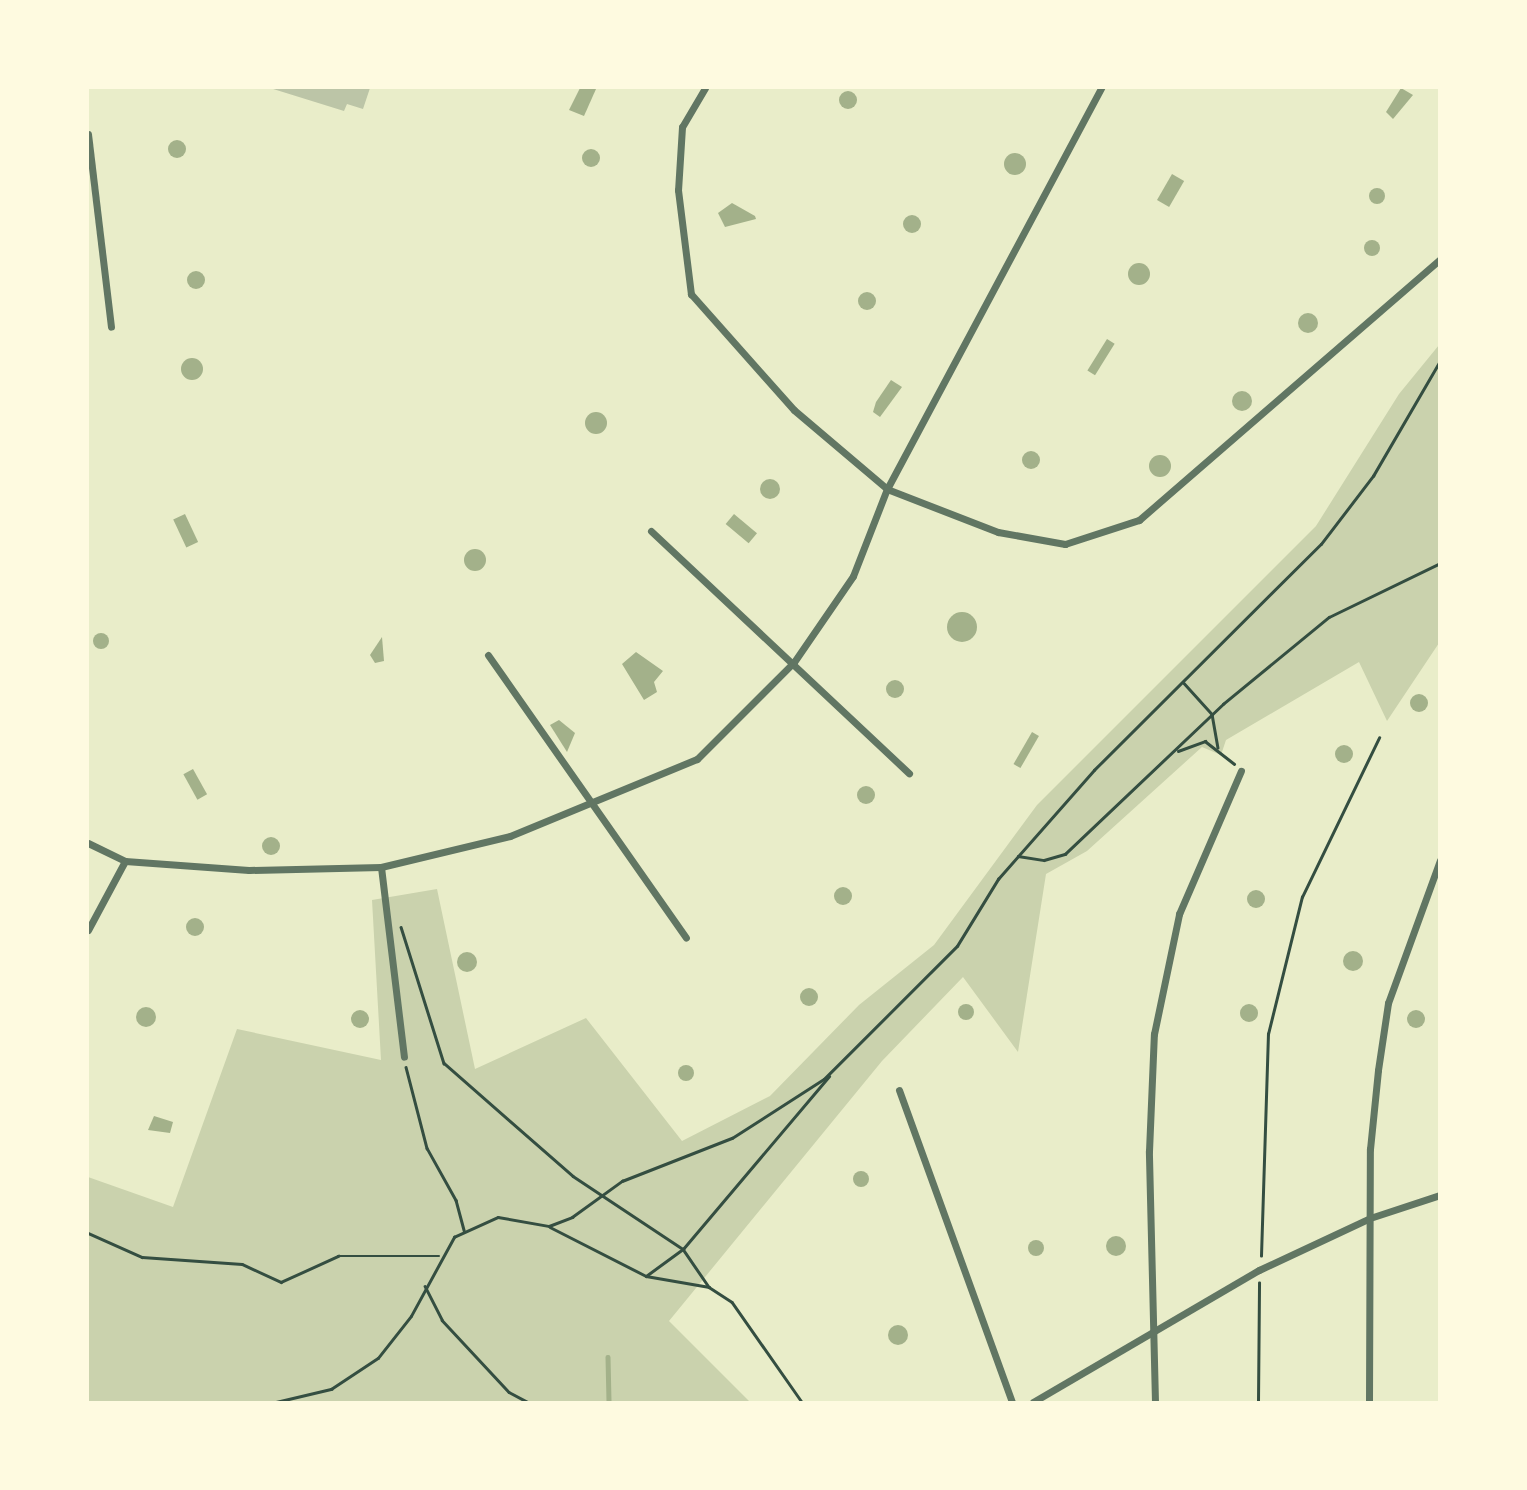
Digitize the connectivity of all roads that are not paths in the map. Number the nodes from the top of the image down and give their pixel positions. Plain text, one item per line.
1 (705, 88) edge
2 (1101, 88) edge
3 (88, 134) edge
4 (1440, 259) edge
5 (111, 327) dead end
6 (887, 489) junction
7 (651, 531) dead end
8 (488, 655) dead end
9 (793, 662) junction
10 (1241, 771) road end
11 (909, 774) dead end
12 (592, 804) junction
13 (88, 843) edge
14 (1440, 860) edge
15 (125, 861) junction
16 (380, 867) junction
17 (88, 930) edge
18 (686, 937) dead end
19 (404, 1057) road end
20 (899, 1090) dead end
21 (1440, 1195) edge
22 (1370, 1218) junction
23 (1154, 1327) junction
24 (1012, 1402) edge
25 (1033, 1402) edge
26 (1154, 1402) edge
27 (1370, 1402) edge

1 - 6 street
2 - 6 street
3 - 5 street
4 - 6 street
6 - 9 street
7 - 9 street
8 - 12 street
9 - 11 street
9 - 12 street
10 - 23 street
12 - 16 street
12 - 18 street
13 - 15 street
14 - 22 street
15 - 16 street
15 - 17 street
16 - 19 street
20 - 24 street
21 - 22 street
22 - 23 street
22 - 27 street
23 - 25 street
23 - 26 street

